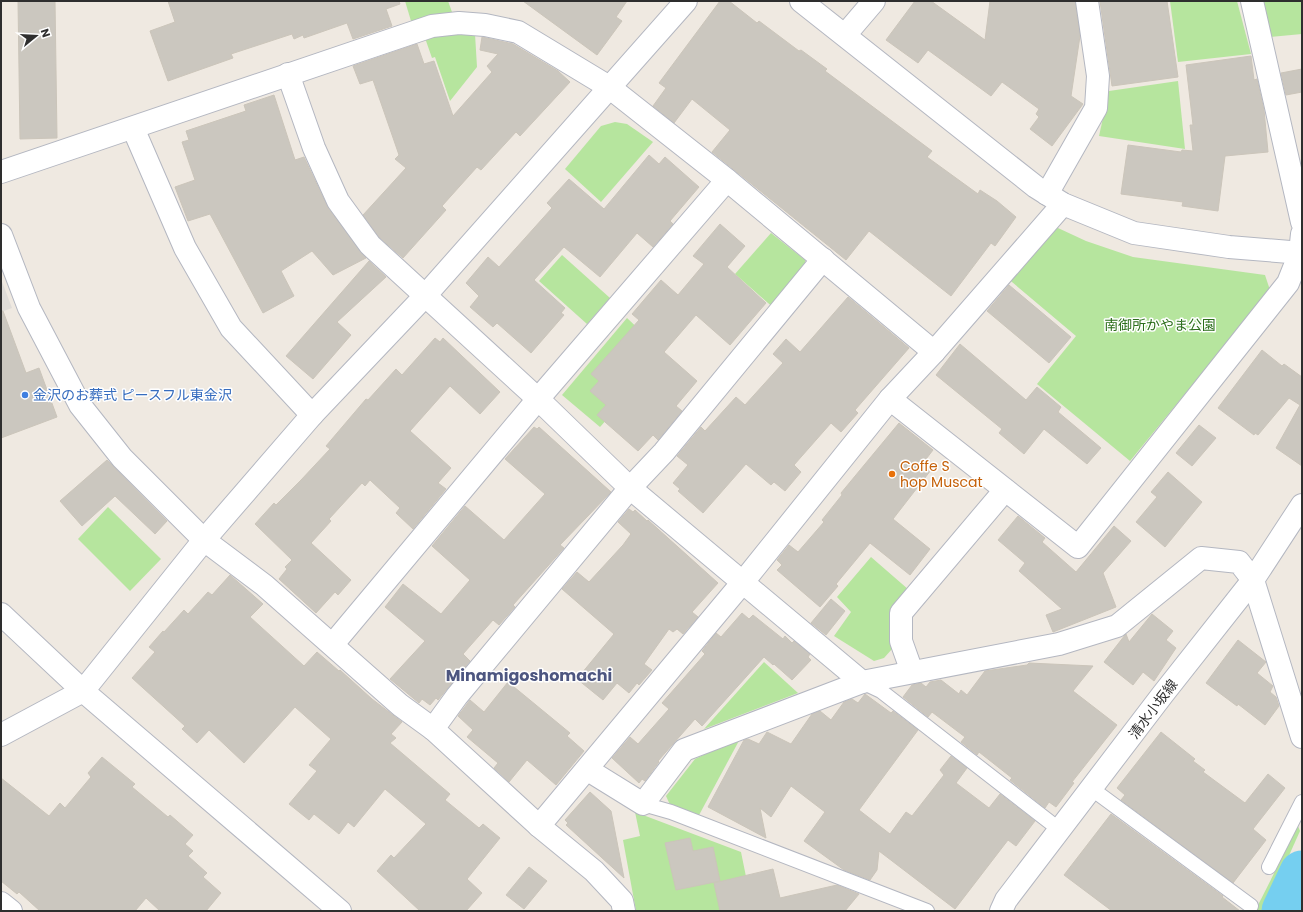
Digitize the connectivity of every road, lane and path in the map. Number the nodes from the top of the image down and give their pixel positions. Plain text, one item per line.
1 (686, 1) edge
2 (801, 1) edge
3 (874, 1) edge
4 (1087, 1) edge
5 (1252, 1) edge
6 (845, 35) junction
7 (288, 74) junction
8 (609, 86) junction
9 (133, 128) junction
10 (1, 172) edge
11 (727, 180) junction
12 (1055, 199) junction
13 (1302, 222) edge
14 (1, 235) edge
15 (1301, 247) edge
16 (823, 259) junction
17 (424, 297) junction
18 (934, 352) junction
19 (538, 399) junction
20 (890, 399) junction
21 (312, 415) junction
22 (630, 488) junction
23 (1005, 490) junction
24 (1302, 505) edge
25 (204, 540) junction
26 (1254, 580) junction
27 (743, 582) junction
28 (1, 614) edge
29 (333, 644) junction
30 (912, 672) junction
31 (862, 682) junction
32 (83, 691) junction
33 (433, 729) junction
34 (1, 735) edge
35 (1302, 737) edge
36 (588, 770) junction
37 (1092, 789) junction
38 (1302, 802) edge
39 (643, 804) junction
40 (539, 826) junction
41 (1060, 830) junction
42 (1269, 867) dead end
43 (1, 903) edge
44 (1251, 906) dead end
45 (11, 911) edge
46 (340, 911) edge
47 (624, 911) edge
48 (928, 911) edge
49 (1001, 911) edge

1 - 8 street
2 - 6 street
3 - 6 street
4 - 12 street
5 - 13 street
6 - 12 street
7 - 8 street
7 - 9 street
7 - 17 street
8 - 11 street
8 - 17 street
9 - 10 street
9 - 21 street
11 - 16 street
11 - 19 street
12 - 15 street
12 - 18 street
14 - 25 street
15 - 23 street
16 - 18 street
16 - 22 street
17 - 19 street
17 - 21 street
18 - 20 street
19 - 22 street
19 - 29 street
20 - 23 street
20 - 27 street
21 - 25 street
22 - 27 street
22 - 33 street
23 - 30 street
24 - 26 street, 清水小坂線
25 - 29 street
25 - 32 street
26 - 30 street
26 - 35 street
26 - 37 street, 清水小坂線
27 - 31 street
27 - 36 street
28 - 32 street
29 - 33 street
30 - 31 street
31 - 39 street
31 - 41 lane
32 - 34 street
32 - 46 street
33 - 40 street
36 - 39 street
36 - 40 street
37 - 41 street, 清水小坂線
37 - 44 lane
38 - 42 lane
39 - 48 lane
40 - 47 street
41 - 49 street, 清水小坂線
43 - 45 street

